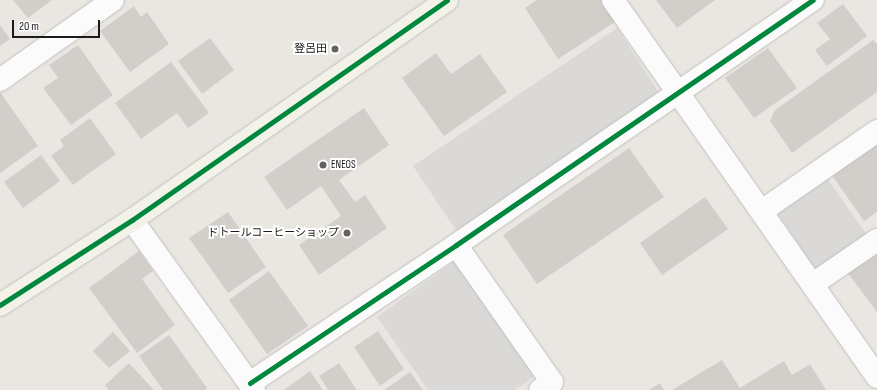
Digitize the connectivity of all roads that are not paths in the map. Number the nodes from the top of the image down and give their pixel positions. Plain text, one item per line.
1 (113, 0) edge
2 (447, 0) edge
3 (613, 0) edge
4 (813, 0) edge
5 (0, 80) edge
6 (677, 92) junction
7 (877, 131) edge
8 (762, 211) junction
9 (132, 220) junction
10 (877, 240) edge
11 (456, 245) junction
12 (813, 284) junction
13 (2, 298) edge
14 (877, 377) edge
15 (252, 387) edge
16 (540, 390) edge

1 - 5 street
2 - 9 street
3 - 6 street
4 - 6 street
6 - 8 street
6 - 11 street
7 - 8 street
8 - 12 street
9 - 13 street
9 - 15 street
10 - 12 street
11 - 15 street
11 - 16 street
12 - 14 street

